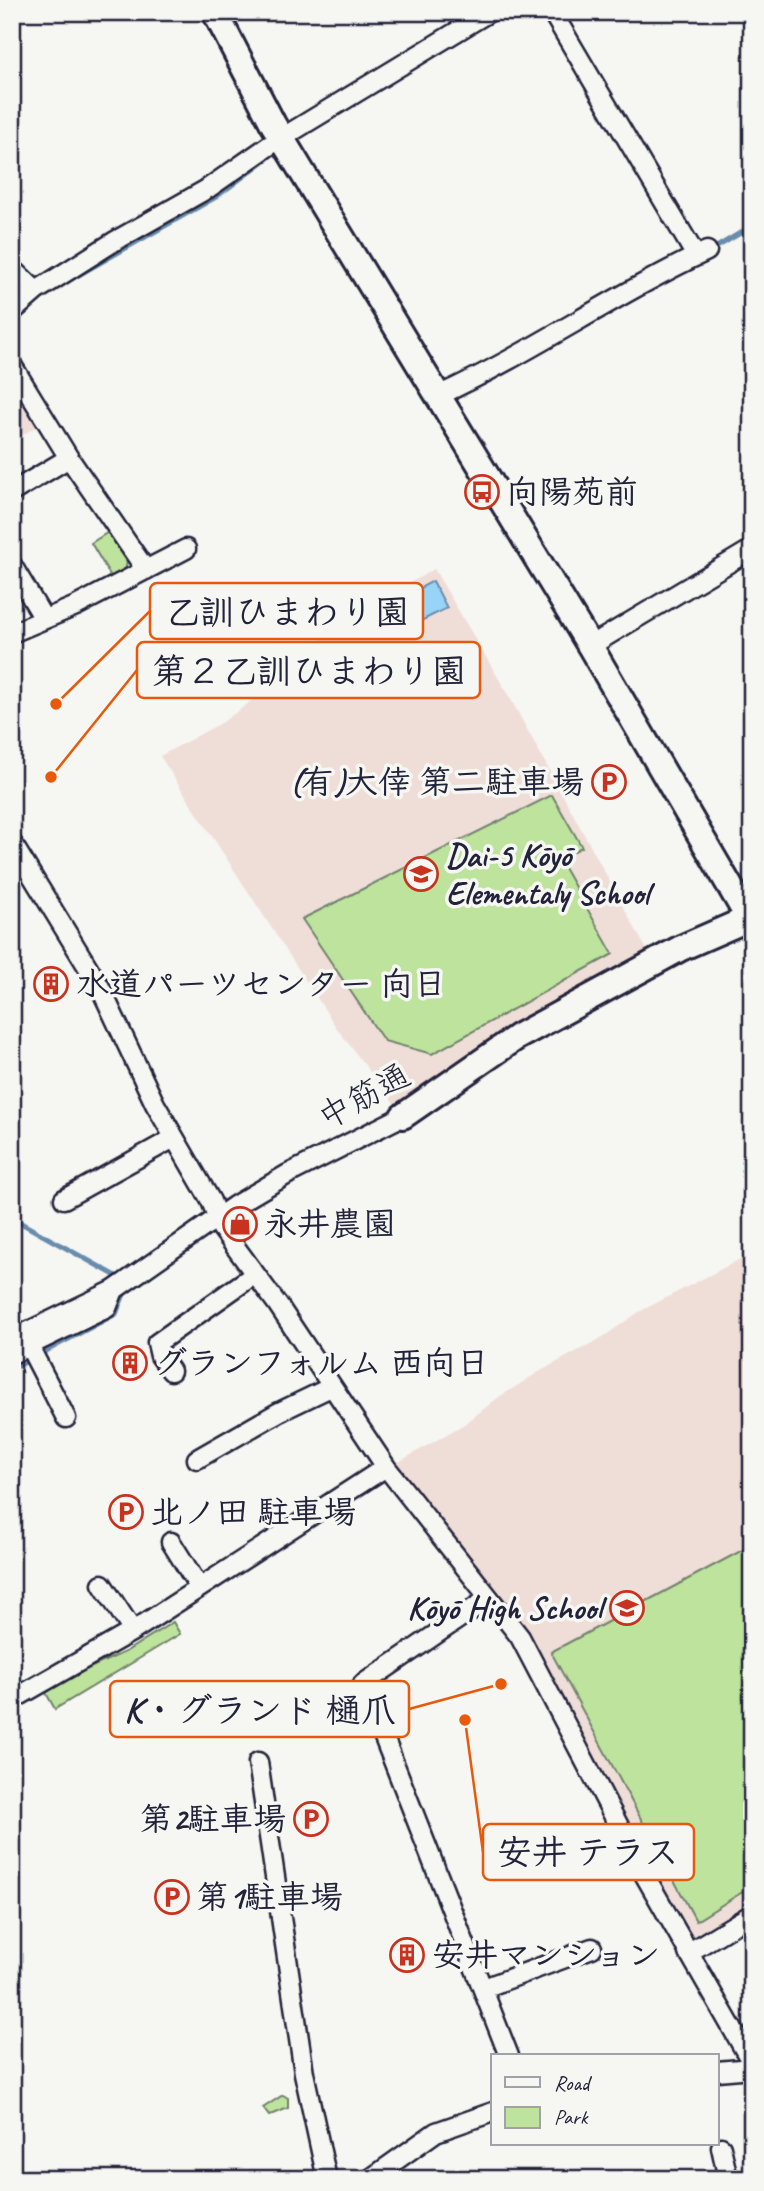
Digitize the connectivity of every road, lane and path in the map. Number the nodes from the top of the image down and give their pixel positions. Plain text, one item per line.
1 (215, 12) edge
2 (489, 12) edge
3 (552, 12) edge
4 (282, 138) junction
5 (12, 268) edge
6 (26, 301) edge
7 (12, 365) edge
8 (440, 395) junction
9 (69, 458) junction
10 (12, 492) edge
11 (186, 549) dead end
12 (752, 549) edge
13 (12, 565) edge
14 (146, 570) junction
15 (44, 619) junction
16 (12, 633) edge
17 (590, 646) junction
18 (12, 843) edge
19 (751, 920) edge
20 (403, 1116) joint
21 (174, 1138) junction
22 (64, 1199) dead end
23 (219, 1216) junction
24 (255, 1275) junction
25 (120, 1285) junction
26 (12, 1339) edge
27 (29, 1346) junction
28 (12, 1354) edge
29 (171, 1371) dead end
30 (331, 1387) junction
31 (66, 1418) dead end
32 (197, 1459) dead end
33 (386, 1467) junction
34 (172, 1542) dead end
35 (102, 1584) dead end
36 (199, 1587) junction
37 (489, 1598) junction
38 (133, 1631) junction
39 (12, 1700) edge
40 (258, 1762) dead end
41 (752, 1913) edge
42 (592, 1948) dead end
43 (688, 1953) junction
44 (484, 1988) junction
45 (508, 2054) edge
46 (752, 2063) edge
47 (752, 2068) edge
48 (718, 2071) edge
49 (491, 2113) edge
50 (721, 2147) dead end
51 (327, 2179) edge
52 (370, 2179) edge
53 (728, 2179) edge

1 - 4 street
2 - 4 street
3 - 8 street
4 - 6 street
4 - 8 street
5 - 6 street
7 - 9 street
8 - 17 street
9 - 10 street
9 - 14 street
11 - 14 street
12 - 17 street
13 - 15 street
14 - 15 street
15 - 16 street
17 - 19 street
18 - 21 street
19 - 20 street, 中筋通
20 - 23 street, 中筋通
21 - 22 street
21 - 23 street
23 - 24 street
23 - 25 street, 中筋通
24 - 29 street
24 - 30 street
25 - 26 street, 中筋通
25 - 27 street
27 - 28 street
27 - 31 street
30 - 32 street
30 - 33 street
33 - 36 street
33 - 37 street
34 - 36 street
35 - 38 street
36 - 38 street
37 - 43 street
37 - 44 street
38 - 39 street
40 - 51 street
41 - 43 street
42 - 44 street
43 - 46 street
44 - 45 street
47 - 48 street
49 - 52 street
50 - 53 street

